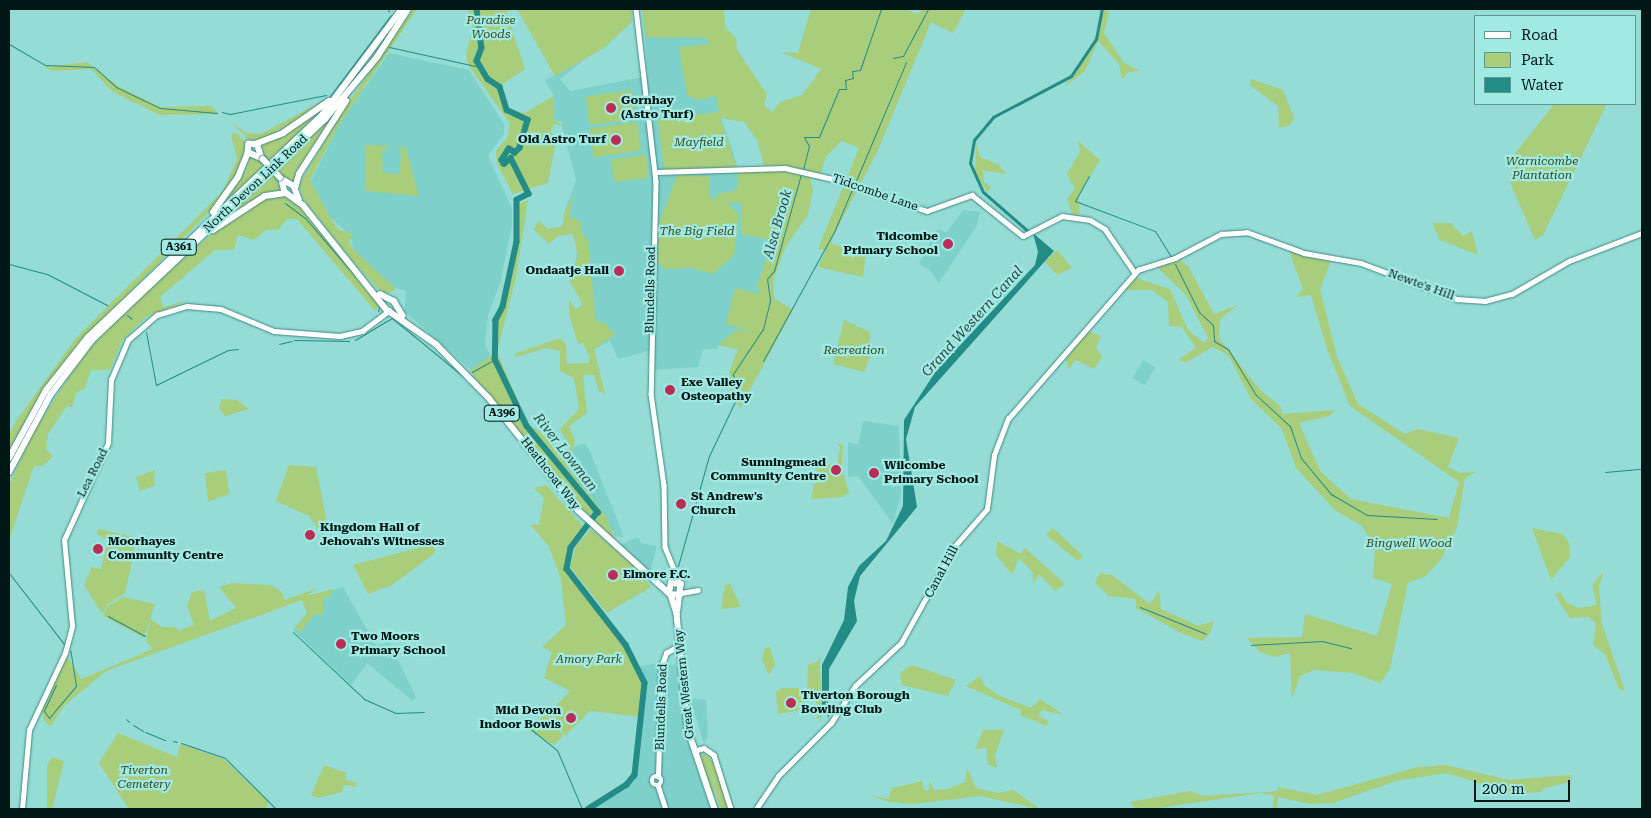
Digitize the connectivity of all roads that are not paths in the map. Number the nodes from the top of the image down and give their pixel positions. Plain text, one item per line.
1 (402, 9) edge
2 (408, 9) edge
3 (636, 9) edge
4 (372, 54) junction
5 (366, 71) junction
6 (255, 144) junction
7 (248, 152) junction
8 (262, 158) junction
9 (656, 172) junction
10 (281, 179) junction
11 (293, 187) junction
12 (287, 192) junction
13 (300, 202) junction
14 (200, 228) junction
15 (1642, 233) edge
16 (185, 250) junction
17 (1135, 273) junction
18 (388, 306) junction
19 (404, 318) junction
20 (9, 458) edge
21 (9, 472) edge
22 (673, 571) junction
23 (658, 582) junction
24 (670, 583) junction
25 (680, 584) junction
26 (698, 590) dead end
27 (692, 591) junction
28 (670, 594) junction
29 (681, 594) junction
30 (677, 614) junction
31 (680, 645) junction
32 (694, 751) junction
33 (22, 809) edge
34 (666, 809) edge
35 (715, 809) edge
36 (730, 809) edge
37 (756, 809) edge

1 - 4 highway, North Devon Link Road / A361
2 - 5 highway, North Devon Link Road / A361
3 - 9 street, Blundells Road
4 - 6 highway
4 - 14 highway, North Devon Link Road / A361
5 - 11 highway
5 - 16 highway, North Devon Link Road / A361
6 - 7 main road
6 - 8 main road
7 - 8 main road
7 - 14 highway
8 - 10 main road, bridge
9 - 17 street, Tidcombe Lane
9 - 22 street, Blundells Road
10 - 11 main road
10 - 12 main road
11 - 12 main road
11 - 12 main road
11 - 13 main road
12 - 13 main road
12 - 16 highway
13 - 18 main road
14 - 20 highway, North Devon Link Road / A361
15 - 17 street, Newte's Hill
16 - 21 highway, North Devon Link Road / A361
17 - 37 street, Canal Hill
18 - 19 main road, Heathcoat Way / A396
18 - 19 main road, Heathcoat Way / A396
18 - 33 street, Lea Road
19 - 23 main road, Heathcoat Way / A396
22 - 24 street, Blundells Road
22 - 25 street, Blundells Road
23 - 24 main road
23 - 28 main road, Heathcoat Way / A396
24 - 25 main road
24 - 28 main road, A396
25 - 27 street
25 - 29 main road, A396
26 - 27 street
27 - 29 street
28 - 29 main road
28 - 30 main road, Great Western Way / A396
29 - 30 main road, Great Western Way / A396
30 - 31 main road, Great Western Way / A396
31 - 32 main road, Great Western Way / A396
31 - 34 street, Blundells Road
32 - 35 main road, Great Western Way / A396
32 - 36 street

